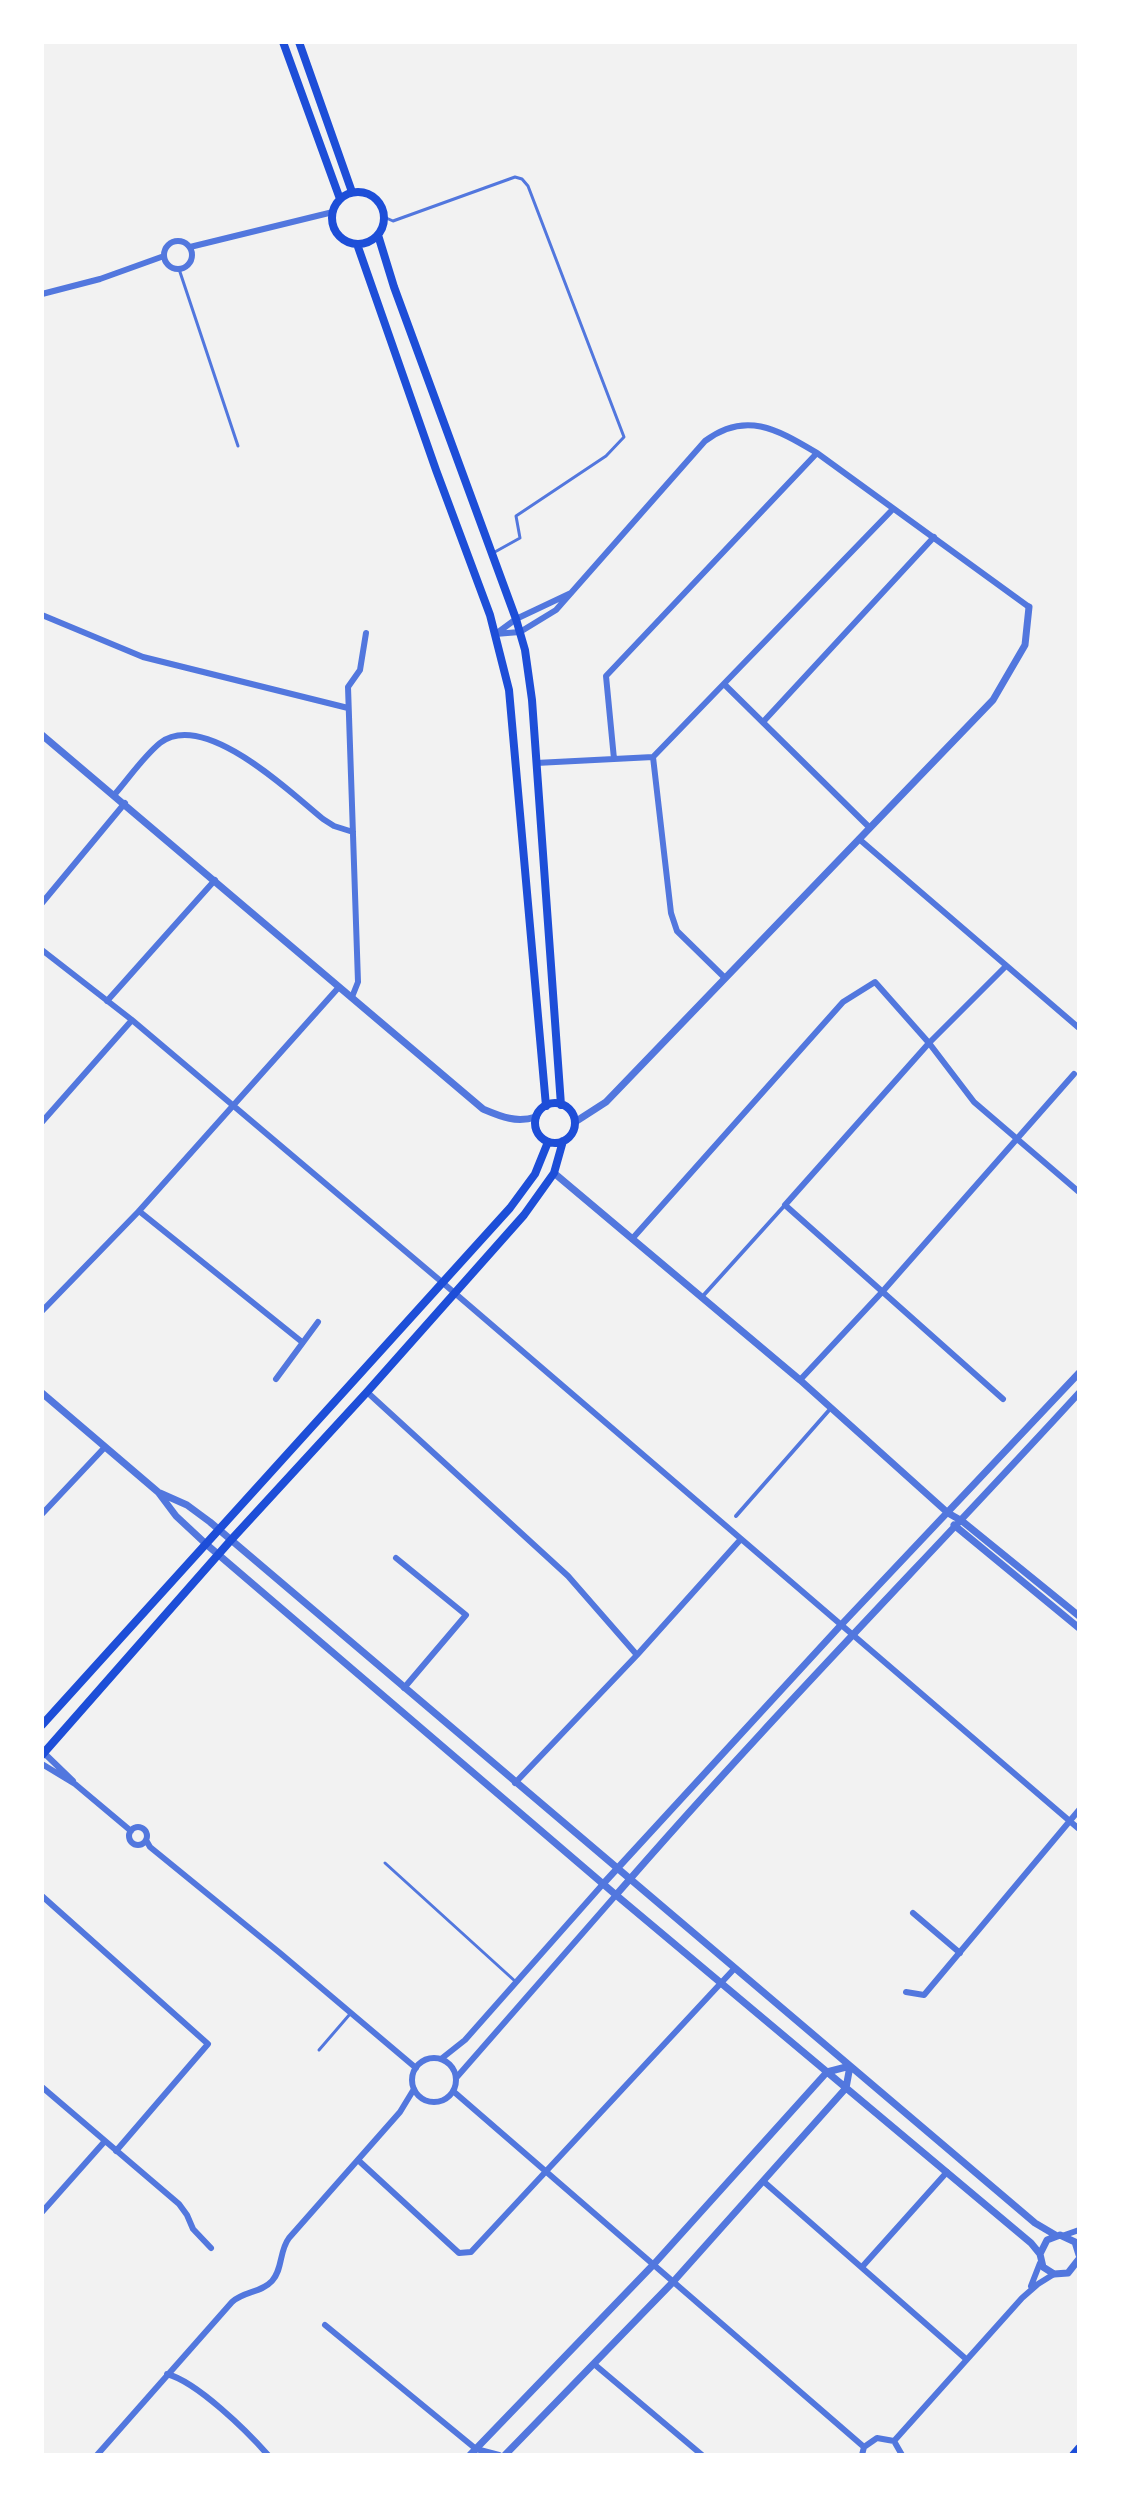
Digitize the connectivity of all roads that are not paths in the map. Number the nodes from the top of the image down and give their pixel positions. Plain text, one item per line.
1 (283, 42) edge
2 (299, 42) edge
3 (352, 192) junction
4 (340, 199) junction
5 (333, 212) junction
6 (384, 217) junction
7 (378, 235) junction
8 (357, 244) junction
9 (190, 247) junction
10 (164, 256) junction
11 (179, 269) junction
12 (42, 294) edge
13 (238, 446) dead end
14 (817, 453) junction
15 (893, 509) junction
16 (934, 537) junction
17 (492, 553) junction
18 (574, 591) junction
19 (1029, 607) joint
20 (42, 615) edge
21 (516, 619) junction
22 (520, 632) junction
23 (366, 633) dead end
24 (495, 634) junction
25 (724, 684) junction
26 (348, 708) junction
27 (763, 722) junction
28 (42, 735) edge
29 (653, 757) junction
30 (614, 759) junction
31 (536, 763) junction
32 (115, 794) junction
33 (125, 803) junction
34 (870, 828) junction
35 (353, 832) junction
36 (859, 839) junction
37 (215, 880) junction
38 (42, 903) edge
39 (42, 950) edge
40 (1006, 966) junction
41 (725, 978) junction
42 (339, 987) junction
43 (352, 997) junction
44 (107, 1001) junction
45 (132, 1020) junction
46 (1079, 1028) edge
47 (929, 1043) junction
48 (1076, 1071) edge
49 (561, 1105) junction
50 (546, 1106) junction
51 (234, 1107) junction
52 (536, 1117) junction
53 (42, 1122) edge
54 (575, 1122) junction
55 (1017, 1137) junction
56 (563, 1141) junction
57 (548, 1142) junction
58 (554, 1173) junction
59 (1079, 1192) edge
60 (785, 1205) junction
61 (139, 1211) junction
62 (632, 1239) junction
63 (443, 1283) junction
64 (883, 1291) junction
65 (455, 1294) junction
66 (702, 1297) junction
67 (42, 1311) edge
68 (318, 1322) dead end
69 (302, 1342) junction
70 (1079, 1373) edge
71 (276, 1379) dead end
72 (800, 1380) junction
73 (367, 1392) junction
74 (42, 1393) edge
75 (1079, 1393) edge
76 (49, 1399) junction
77 (1003, 1399) dead end
78 (42, 1408) edge
79 (831, 1408) junction
80 (105, 1447) junction
81 (158, 1492) junction
82 (948, 1513) junction
83 (42, 1514) edge
84 (736, 1516) dead end
85 (962, 1521) junction
86 (956, 1528) junction
87 (219, 1530) junction
88 (741, 1539) junction
89 (231, 1540) junction
90 (206, 1544) junction
91 (218, 1555) junction
92 (396, 1558) dead end
93 (1079, 1616) edge
94 (841, 1625) junction
95 (1079, 1628) edge
96 (853, 1635) junction
97 (637, 1655) junction
98 (404, 1688) junction
99 (42, 1725) edge
100 (43, 1753) edge
101 (42, 1764) edge
102 (515, 1783) junction
103 (75, 1784) junction
104 (1079, 1811) edge
105 (1070, 1822) junction
106 (1079, 1829) edge
107 (131, 1831) junction
108 (146, 1840) junction
109 (385, 1863) dead end
110 (616, 1869) junction
111 (629, 1880) junction
112 (603, 1884) junction
113 (616, 1895) junction
114 (42, 1896) edge
115 (913, 1913) dead end
116 (960, 1953) junction
117 (734, 1969) junction
118 (516, 1982) junction
119 (721, 1983) junction
120 (906, 1992) dead end
121 (350, 2014) junction
122 (319, 2050) dead end
123 (441, 2059) junction
124 (850, 2066) junction
125 (416, 2068) junction
126 (827, 2072) junction
127 (456, 2078) junction
128 (42, 2087) edge
129 (846, 2088) junction
130 (414, 2089) junction
131 (453, 2091) junction
132 (105, 2141) junction
133 (116, 2151) junction
134 (358, 2160) junction
135 (546, 2171) junction
136 (947, 2172) junction
137 (763, 2181) junction
138 (42, 2212) edge
139 (1079, 2230) edge
140 (1059, 2236) junction
141 (211, 2248) dead end
142 (1079, 2254) edge
143 (1040, 2257) junction
144 (654, 2264) junction
145 (862, 2267) junction
146 (1054, 2274) junction
147 (673, 2282) junction
148 (1022, 2298) junction
149 (325, 2325) dead end
150 (966, 2359) junction
151 (594, 2364) junction
152 (167, 2374) junction
153 (894, 2441) junction
154 (864, 2447) junction
155 (1079, 2448) edge
156 (475, 2453) edge
157 (97, 2455) edge
158 (268, 2455) edge
159 (502, 2455) edge
160 (702, 2455) edge
161 (862, 2455) edge
162 (902, 2455) edge
163 (1073, 2455) edge

1 - 4 main road
2 - 3 main road
3 - 4 main road
3 - 6 main road
4 - 5 main road
5 - 8 main road
5 - 9 street
6 - 7 main road
6 - 17 lane
7 - 8 main road
7 - 17 main road
8 - 24 main road
9 - 10 street
9 - 11 street
10 - 11 street
10 - 12 street
11 - 13 lane
14 - 15 street
14 - 18 street
14 - 30 street
15 - 16 street
15 - 25 street
16 - 19 street
16 - 27 street
17 - 21 main road
18 - 21 street
18 - 22 street
19 - 34 street
20 - 26 street
21 - 22 main road
21 - 24 street
22 - 24 street
22 - 31 main road
23 - 26 street
24 - 50 main road
25 - 27 street
25 - 29 street
26 - 35 street
27 - 34 street
28 - 32 street
29 - 30 street
29 - 41 street
30 - 31 street
31 - 49 main road
32 - 33 street
32 - 35 street
33 - 37 street
33 - 38 street
34 - 36 street
35 - 43 street
36 - 40 street
36 - 41 street
37 - 42 street
37 - 44 street
39 - 44 street
40 - 46 street
40 - 47 street
41 - 54 street
42 - 43 street
42 - 51 street
43 - 52 street
44 - 45 street
45 - 51 street
45 - 53 street
47 - 55 street
47 - 60 street
47 - 62 street
48 - 55 street
49 - 50 main road
49 - 54 main road
50 - 52 main road
51 - 61 street
51 - 63 street
52 - 57 main road
54 - 56 main road
55 - 59 street
55 - 64 street
56 - 57 main road
56 - 58 main road
57 - 63 main road
58 - 62 street
58 - 65 main road
60 - 64 street
60 - 66 street
61 - 67 street
61 - 69 street
62 - 66 street
63 - 65 street
63 - 87 main road
64 - 72 street
64 - 77 street
65 - 73 main road
65 - 88 street
66 - 72 street
68 - 69 street
69 - 71 street
70 - 82 street
72 - 79 street
73 - 89 main road
73 - 97 street
74 - 76 street
75 - 85 street
76 - 78 street
76 - 80 street
79 - 82 street
79 - 84 street
80 - 81 street
80 - 83 street
81 - 87 street
81 - 90 street
82 - 85 street
82 - 86 street
82 - 94 street
85 - 86 street
85 - 93 street
86 - 95 street
86 - 96 street
87 - 89 street
87 - 90 main road
88 - 94 street
88 - 97 street
89 - 91 main road
89 - 98 street
90 - 91 street
90 - 99 main road
91 - 100 main road
91 - 112 street
92 - 98 street
94 - 96 street
94 - 110 street
96 - 105 street
96 - 111 street
97 - 102 street
98 - 102 street
100 - 103 street
101 - 103 street
102 - 110 street
103 - 107 street
104 - 105 street
105 - 106 street
105 - 116 street
107 - 108 street
107 - 108 street
108 - 121 street
109 - 118 lane
110 - 111 street
110 - 112 street
111 - 113 street
111 - 117 street
112 - 113 street
112 - 118 street
113 - 119 street
113 - 127 street
114 - 133 street
115 - 116 street
116 - 120 street
117 - 119 street
117 - 124 street
118 - 123 street
119 - 126 street
119 - 135 street
121 - 122 lane
121 - 125 street
123 - 125 street
123 - 127 street
124 - 126 street
124 - 129 street
124 - 140 street
125 - 130 street
126 - 129 street
126 - 144 street
127 - 131 street
128 - 132 street
129 - 136 street
129 - 137 street
130 - 131 street
130 - 134 street
131 - 135 street
132 - 133 street
132 - 138 street
133 - 141 street
134 - 135 street
134 - 152 street
135 - 144 street
136 - 143 street
136 - 145 street
137 - 145 street
137 - 147 street
139 - 140 street
140 - 142 street
140 - 143 street
142 - 146 street
143 - 146 street
143 - 148 street
144 - 147 street
144 - 156 street
145 - 150 street
146 - 148 street
147 - 151 street
147 - 154 street
148 - 150 street
149 - 156 street
150 - 153 street
151 - 159 street
151 - 160 street
152 - 157 street
152 - 158 street
153 - 154 street
153 - 162 street
154 - 161 street
155 - 163 main road
156 - 159 street

